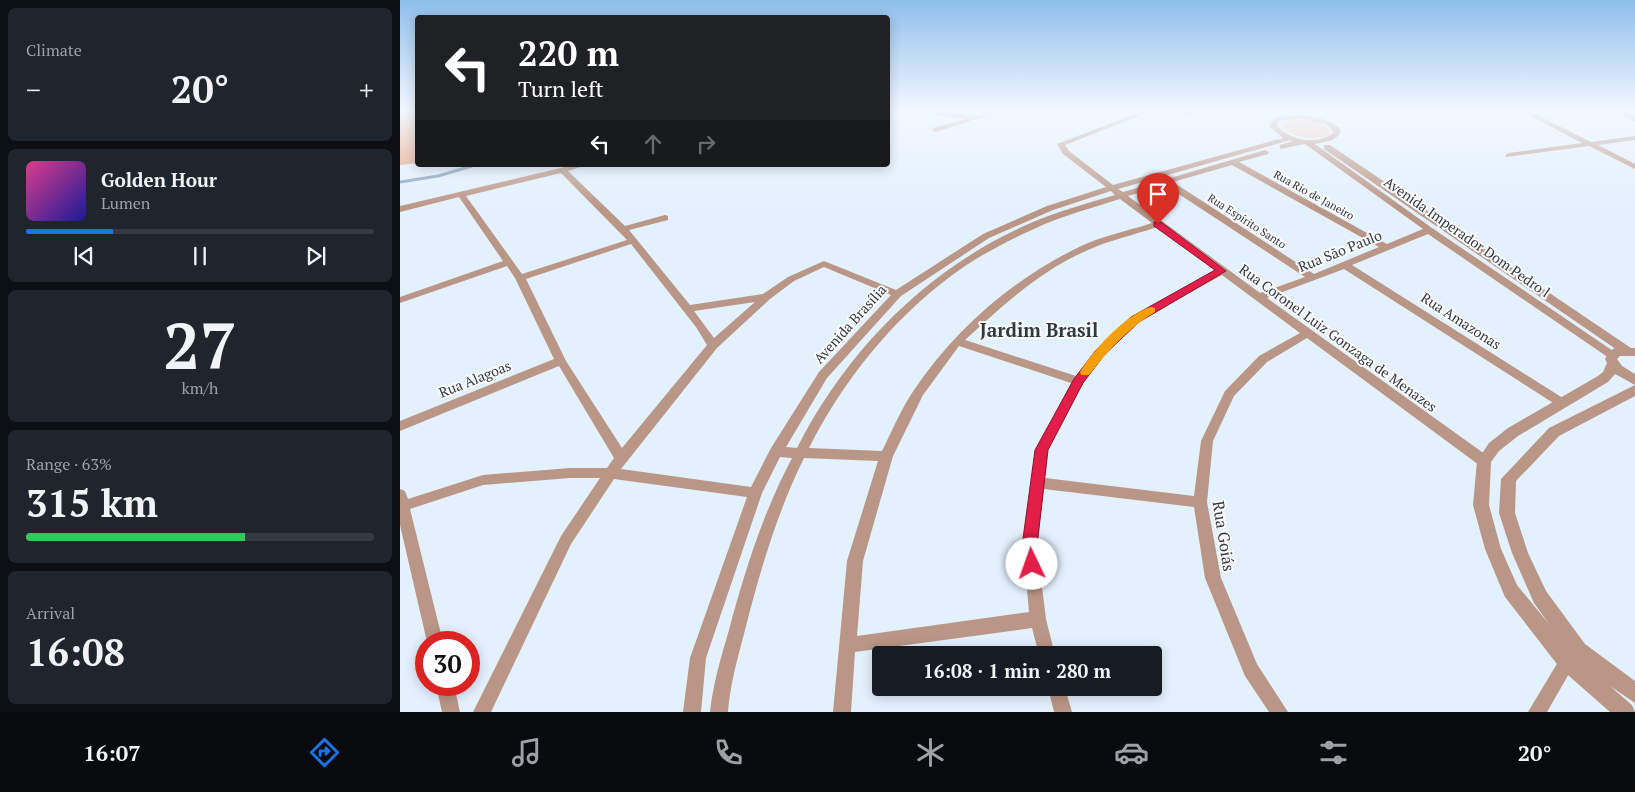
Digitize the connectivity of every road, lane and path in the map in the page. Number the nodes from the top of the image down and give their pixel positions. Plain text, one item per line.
1 (1063, 143) edge
2 (1271, 143) edge
3 (1296, 143) edge
4 (1307, 143) edge
5 (1322, 143) edge
6 (1595, 143) edge
7 (1589, 144) junction
8 (1508, 155) dead end
9 (1233, 162) junction
10 (575, 167) edge
11 (1635, 167) edge
12 (563, 170) junction
13 (1168, 182) junction
14 (1111, 188) junction
15 (461, 194) junction
16 (1121, 195) junction
17 (400, 209) edge
18 (665, 218) dead end
19 (1158, 224) junction
20 (623, 229) junction
21 (1429, 230) junction
22 (632, 241) junction
23 (1384, 247) junction
24 (510, 262) junction
25 (1345, 265) junction
26 (1222, 271) junction
27 (520, 278) junction
28 (1313, 278) junction
29 (897, 294) junction
30 (766, 297) junction
31 (1260, 297) junction
32 (400, 300) edge
33 (687, 309) junction
34 (1306, 334) junction
35 (957, 341) junction
36 (713, 345) junction
37 (1631, 351) edge
38 (1613, 359) junction
39 (561, 360) junction
40 (1635, 380) edge
41 (1078, 382) junction
42 (1635, 390) edge
43 (1562, 403) junction
44 (400, 426) edge
45 (776, 452) junction
46 (801, 452) junction
47 (886, 456) junction
48 (621, 458) junction
49 (1484, 461) junction
50 (611, 473) junction
51 (1038, 483) junction
52 (754, 493) junction
53 (402, 500) edge
54 (1200, 502) junction
55 (1038, 619) junction
56 (432, 631) edge
57 (849, 645) junction
58 (1046, 646) edge
59 (1572, 656) junction
60 (1635, 693) edge
61 (447, 696) edge
62 (1058, 696) edge
63 (451, 712) edge
64 (482, 712) edge
65 (692, 712) edge
66 (719, 712) edge
67 (842, 712) edge
68 (1063, 712) edge
69 (1279, 712) edge
70 (1536, 712) edge
71 (1624, 712) edge

1 - 14 street, Rua Coronel Luiz Gonzaga de Menazes
2 - 14 street, Avenida Brasília
3 - 9 street
4 - 21 street, Avenida Imperador Dom Pedro l
5 - 37 street, Avenida Imperador Dom Pedro l
6 - 7 street
7 - 8 street
7 - 11 street
9 - 13 street
9 - 23 street, Rua Rio de Janeiro
10 - 12 street
12 - 15 street
12 - 20 street
13 - 16 street
13 - 28 street, Rua Espírito Santo
14 - 16 street, Rua Coronel Luiz Gonzaga de Menazes
14 - 29 street, Avenida Brasília
15 - 17 street
15 - 24 street
16 - 19 street, Rua Coronel Luiz Gonzaga de Menazes
16 - 46 street
18 - 20 street
19 - 26 street, Rua Coronel Luiz Gonzaga de Menazes
19 - 35 street
20 - 22 street
21 - 23 street, Rua São Paulo
21 - 38 street, Avenida Imperador Dom Pedro l
22 - 27 street
22 - 33 street
23 - 25 street, Rua São Paulo
24 - 27 street
24 - 32 street
25 - 28 street, Rua São Paulo
25 - 43 street, Rua Amazonas
26 - 31 street, Rua Coronel Luiz Gonzaga de Menazes
26 - 41 street
27 - 39 street
28 - 31 street, Rua São Paulo
29 - 30 street
29 - 45 street, Avenida Brasília
30 - 33 street
30 - 36 street
31 - 34 street, Rua Coronel Luiz Gonzaga de Menazes
33 - 36 street
34 - 49 street, Rua Coronel Luiz Gonzaga de Menazes
34 - 54 street, Rua Goiás
35 - 41 street
35 - 47 street
36 - 48 street
37 - 38 street
38 - 40 street
38 - 43 street
39 - 44 street, Rua Alagoas
39 - 48 street
41 - 51 street
42 - 59 street
43 - 49 street
45 - 46 street
45 - 52 street, Avenida Brasília
46 - 47 street
46 - 66 street
47 - 57 street
48 - 50 street
49 - 59 street
50 - 52 street
50 - 53 street
50 - 64 street
51 - 54 street
51 - 55 street
52 - 65 street, Avenida Brasília
53 - 56 street
54 - 69 street, Rua Goiás
55 - 57 street
55 - 58 street
57 - 67 street
59 - 60 street
59 - 70 street
59 - 71 street
61 - 63 street
62 - 68 street

